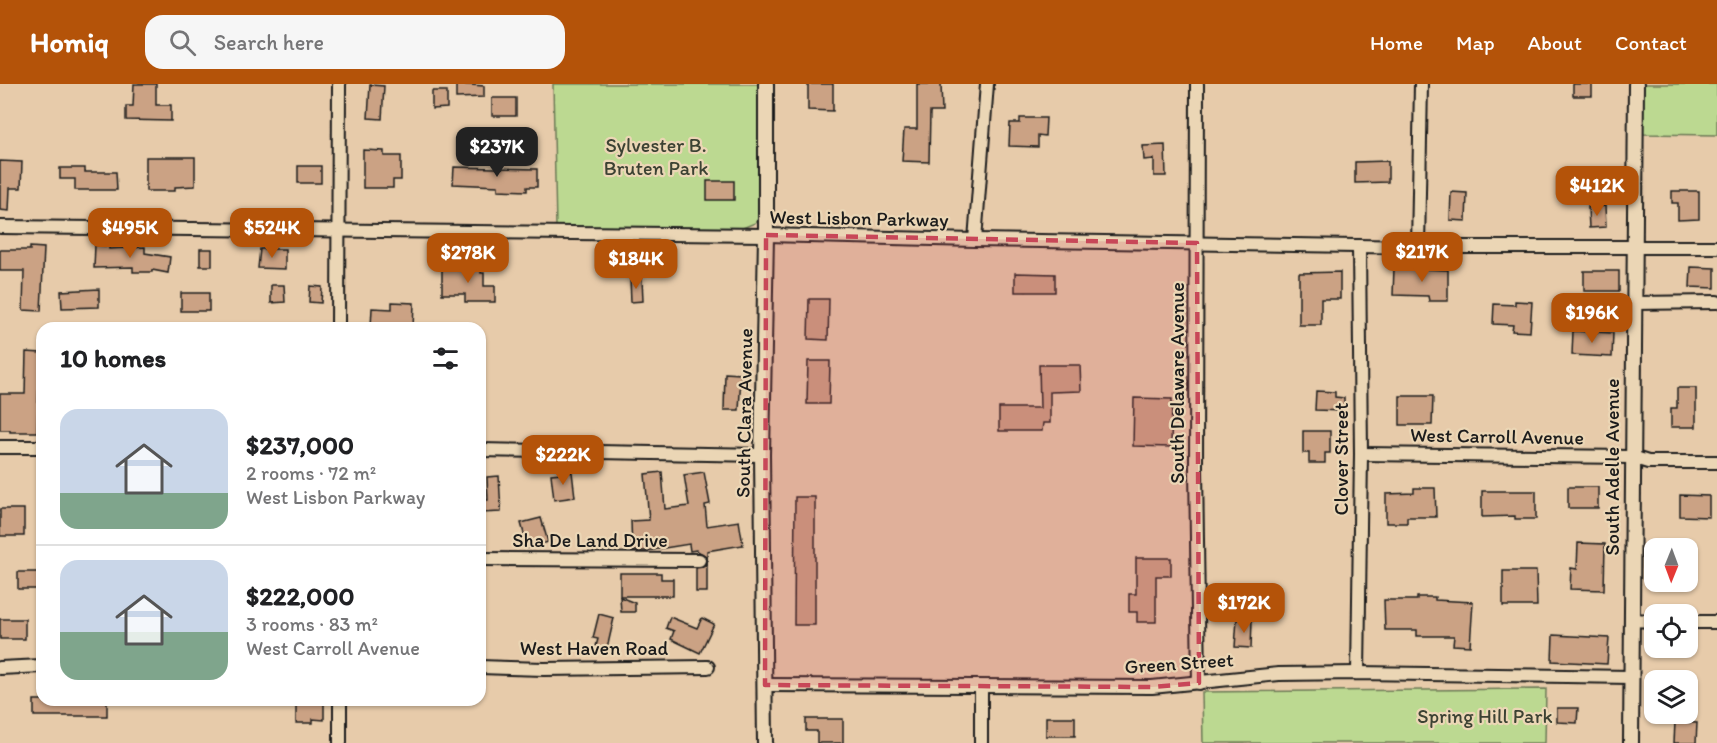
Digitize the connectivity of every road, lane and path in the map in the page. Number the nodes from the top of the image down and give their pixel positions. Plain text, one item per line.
1 (339, 84) edge
2 (766, 84) edge
3 (987, 84) edge
4 (1197, 84) edge
5 (1421, 84) edge
6 (1636, 84) edge
7 (0, 227) edge
8 (338, 232) junction
9 (766, 235) junction
10 (975, 240) junction
11 (1197, 243) junction
12 (1359, 246) junction
13 (1418, 247) junction
14 (1634, 247) junction
15 (1717, 247) edge
16 (1717, 302) edge
17 (1633, 303) junction
18 (338, 322) edge
19 (0, 447) edge
20 (36, 447) edge
21 (486, 450) edge
22 (1361, 454) junction
23 (762, 455) junction
24 (1632, 457) junction
25 (1717, 462) edge
26 (486, 559) edge
27 (699, 560) dead end
28 (1631, 620) junction
29 (1644, 621) edge
30 (1698, 621) edge
31 (1717, 622) edge
32 (36, 666) edge
33 (4, 667) edge
34 (486, 667) edge
35 (708, 667) dead end
36 (1359, 673) junction
37 (1631, 677) junction
38 (1199, 683) junction
39 (765, 685) junction
40 (981, 688) junction
41 (340, 706) edge
42 (340, 743) edge
43 (765, 743) edge
44 (981, 743) edge
45 (1631, 743) edge

1 - 8 street
2 - 9 street, South Clara Avenue
3 - 10 street
4 - 11 street, South Delaware Avenue
5 - 13 street
6 - 14 street, South Adelle Avenue
7 - 8 street, West Lisbon Parkway
8 - 9 street, West Lisbon Parkway
8 - 18 street
9 - 10 street, West Lisbon Parkway
9 - 23 street, South Clara Avenue
10 - 11 street, West Lisbon Parkway
11 - 12 street, West Lisbon Parkway
11 - 38 street, South Delaware Avenue
12 - 13 street, West Lisbon Parkway
12 - 22 street, Clover Street
13 - 14 street, West Lisbon Parkway
14 - 15 street, West Lisbon Parkway
14 - 17 street, South Adelle Avenue
16 - 17 street
17 - 24 street, South Adelle Avenue
19 - 20 street
21 - 23 street
22 - 24 street, West Carroll Avenue
22 - 36 street, Clover Street
23 - 39 street, South Clara Avenue
24 - 25 street, West Carroll Avenue
24 - 28 street, South Adelle Avenue
26 - 27 street, Sha De Land Drive
28 - 29 street
28 - 37 street, South Adelle Avenue
30 - 31 street
32 - 33 street
34 - 35 street, West Haven Road
36 - 37 street, Green Street
36 - 38 street, Green Street
37 - 45 street, South Adelle Avenue
38 - 40 street, Green Street
39 - 40 street, Green Street
39 - 43 street, South Clara Avenue
40 - 44 street
41 - 42 street

